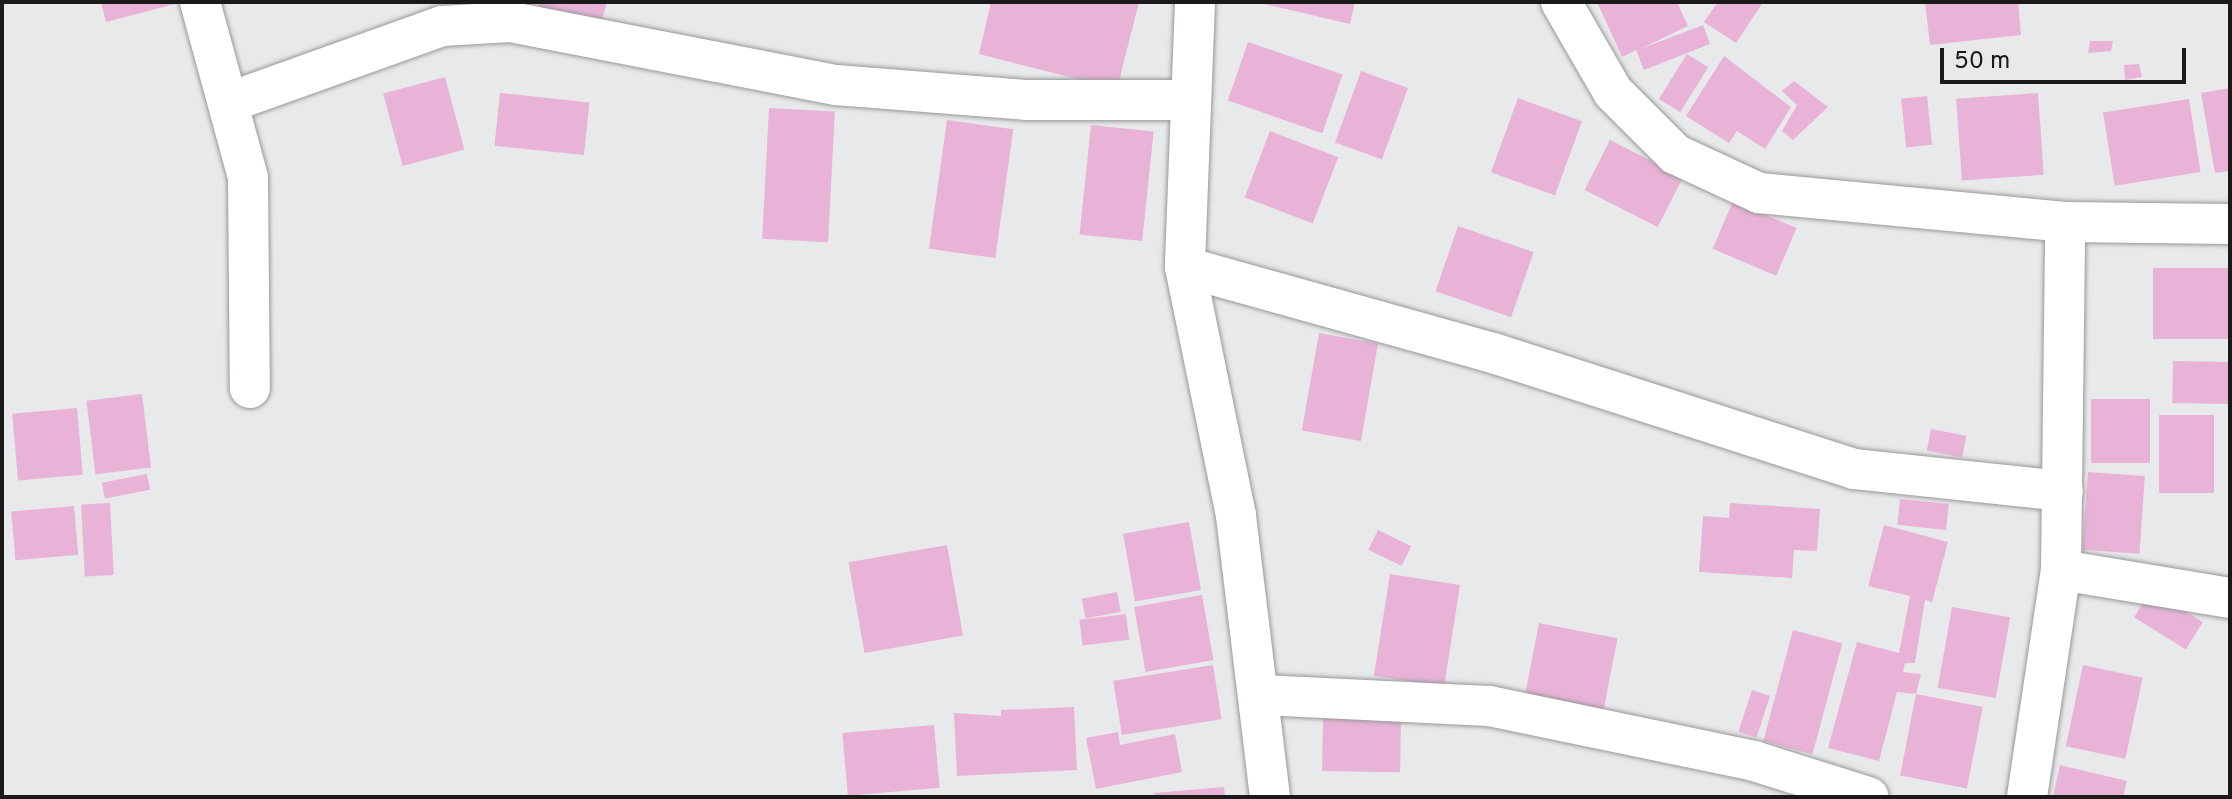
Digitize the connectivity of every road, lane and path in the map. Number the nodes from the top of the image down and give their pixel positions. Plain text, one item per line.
1 (200, 2) edge
2 (1195, 2) edge
3 (1561, 2) edge
4 (1187, 100) junction
5 (230, 102) junction
6 (2065, 222) junction
7 (2230, 224) edge
8 (1185, 267) junction
9 (250, 388) dead end
10 (2063, 491) junction
11 (2061, 570) junction
12 (2230, 598) edge
13 (1262, 695) junction
14 (1270, 797) edge
15 (1868, 797) edge
16 (2027, 797) edge

1 - 5 street
2 - 4 street
3 - 6 street
4 - 5 street
4 - 8 street
5 - 9 street
6 - 7 street
6 - 10 street
8 - 10 street
8 - 13 street
10 - 11 street
11 - 12 street
11 - 16 street
13 - 14 street
13 - 15 street

